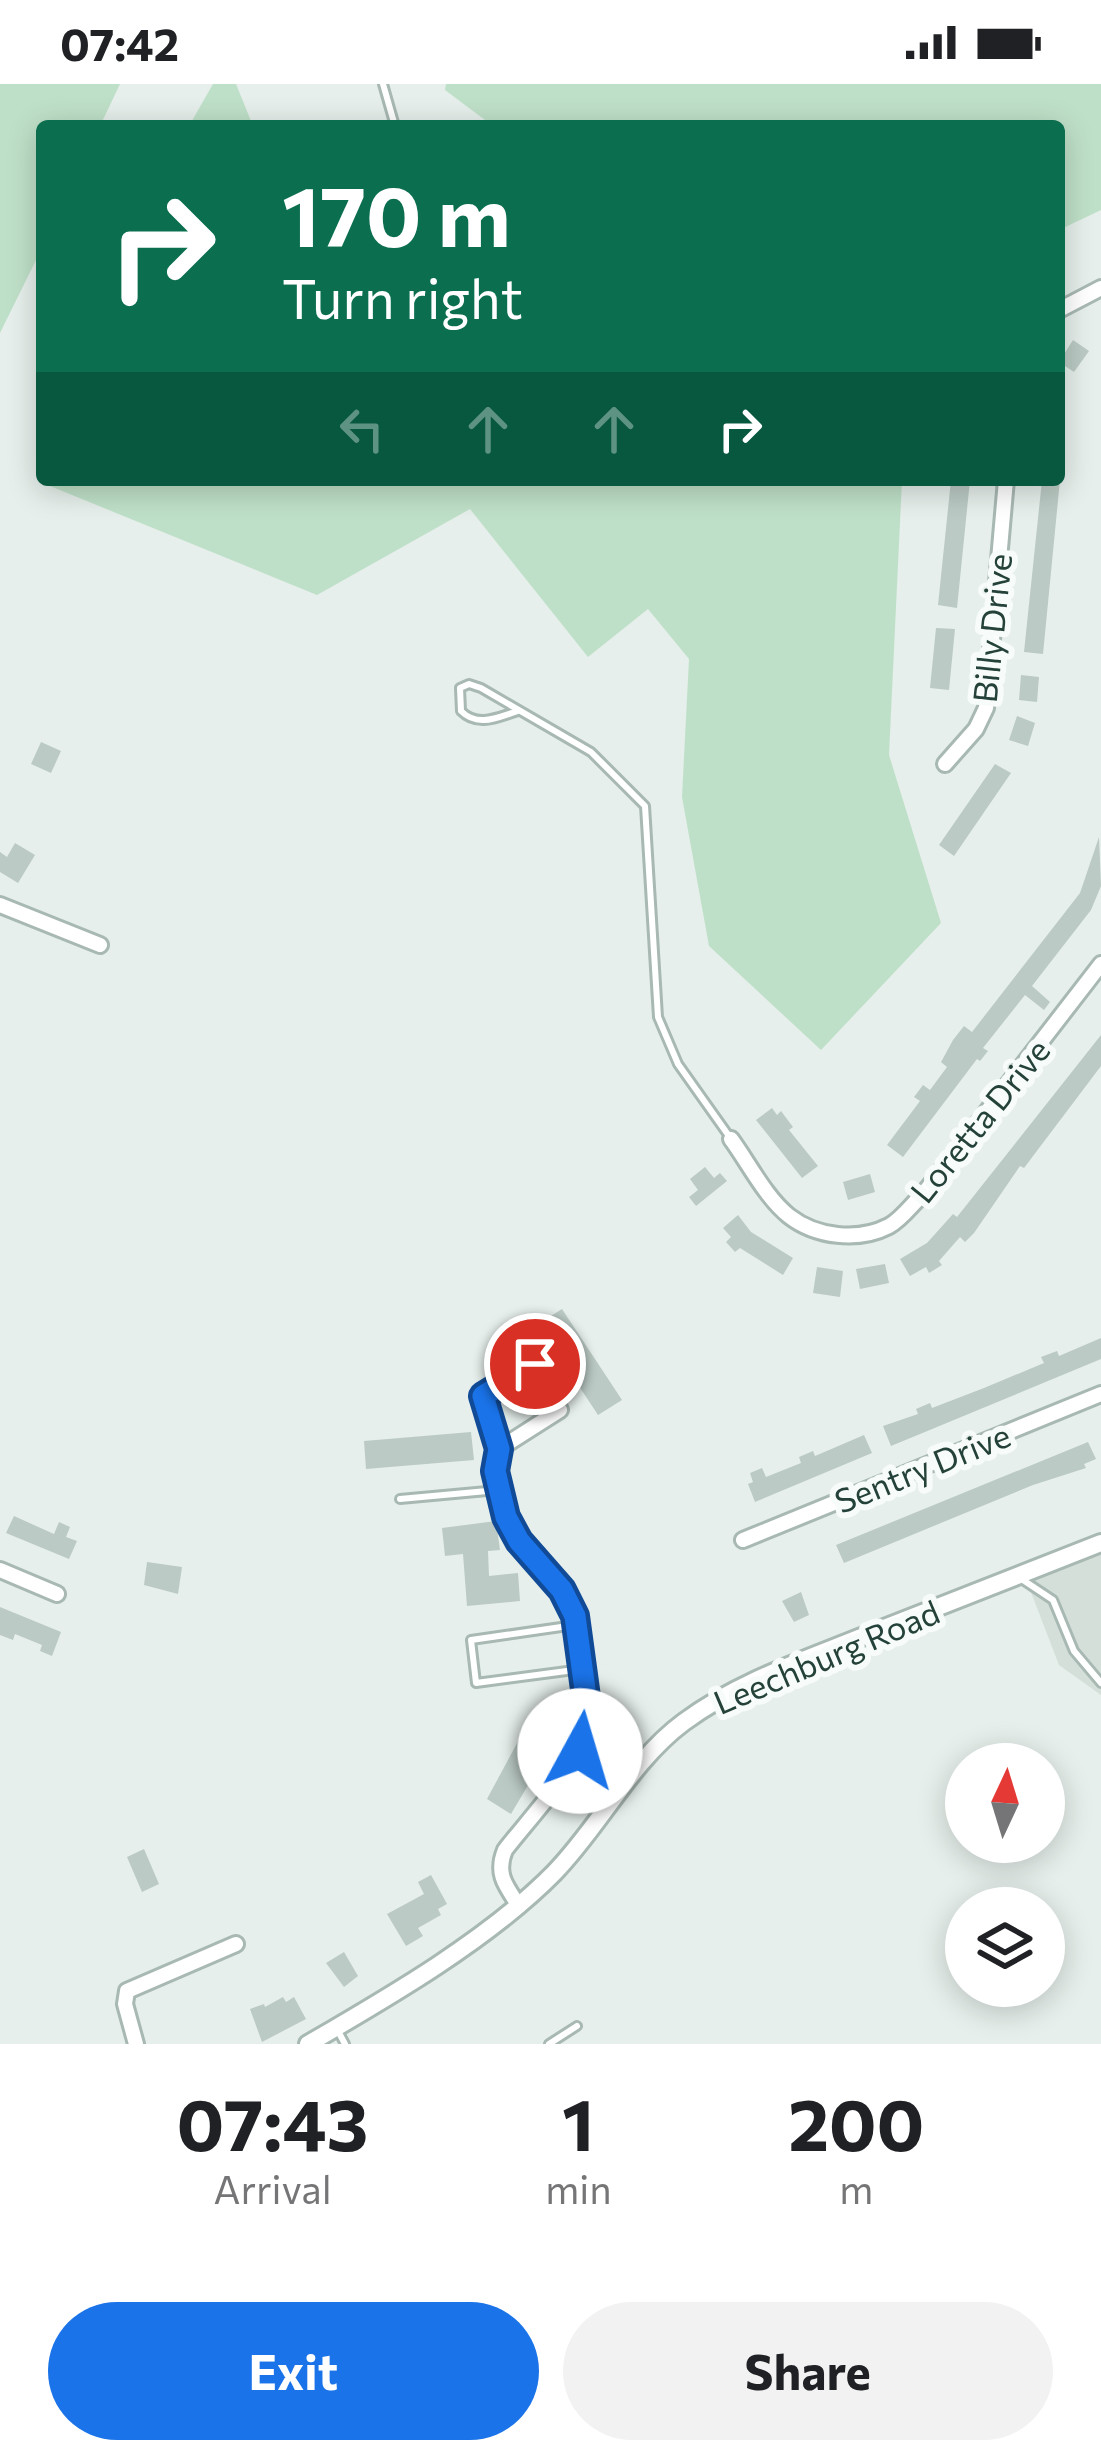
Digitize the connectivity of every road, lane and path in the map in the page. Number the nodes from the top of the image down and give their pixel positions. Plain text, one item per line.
1 (382, 84) edge
2 (393, 120) edge
3 (1101, 288) edge
4 (1065, 307) edge
5 (1005, 486) edge
6 (518, 711) junction
7 (945, 764) dead end
8 (0, 905) edge
9 (100, 945) dead end
10 (1101, 964) edge
11 (731, 1139) joint
12 (534, 1362) joint
13 (1101, 1394) edge
14 (499, 1449) junction
15 (500, 1490) junction
16 (400, 1499) dead end
17 (743, 1540) dead end
18 (1101, 1543) edge
19 (0, 1570) edge
20 (1017, 1576) junction
21 (56, 1594) dead end
22 (576, 1625) junction
23 (582, 1670) junction
24 (1101, 1683) edge
25 (519, 1906) junction
26 (236, 1944) dead end
27 (577, 2026) dead end
28 (340, 2036) edge
29 (136, 2044) edge
30 (308, 2044) edge
31 (549, 2044) edge

1 - 2 lane
3 - 4 street
5 - 7 street, Billy Drive
6 - 6 lane
6 - 11 lane
8 - 9 street
10 - 11 street, Loretta Drive
12 - 14 lane
12 - 14 street
13 - 17 street, Sentry Drive
14 - 15 street
15 - 16 lane
15 - 22 street
18 - 20 street, Leechburg Road
19 - 21 street
20 - 24 lane
20 - 25 street, Leechburg Road
22 - 23 street
22 - 23 lane
23 - 25 street
25 - 28 street, Leechburg Road
26 - 29 street
27 - 31 lane
28 - 30 street, Leechburg Road

